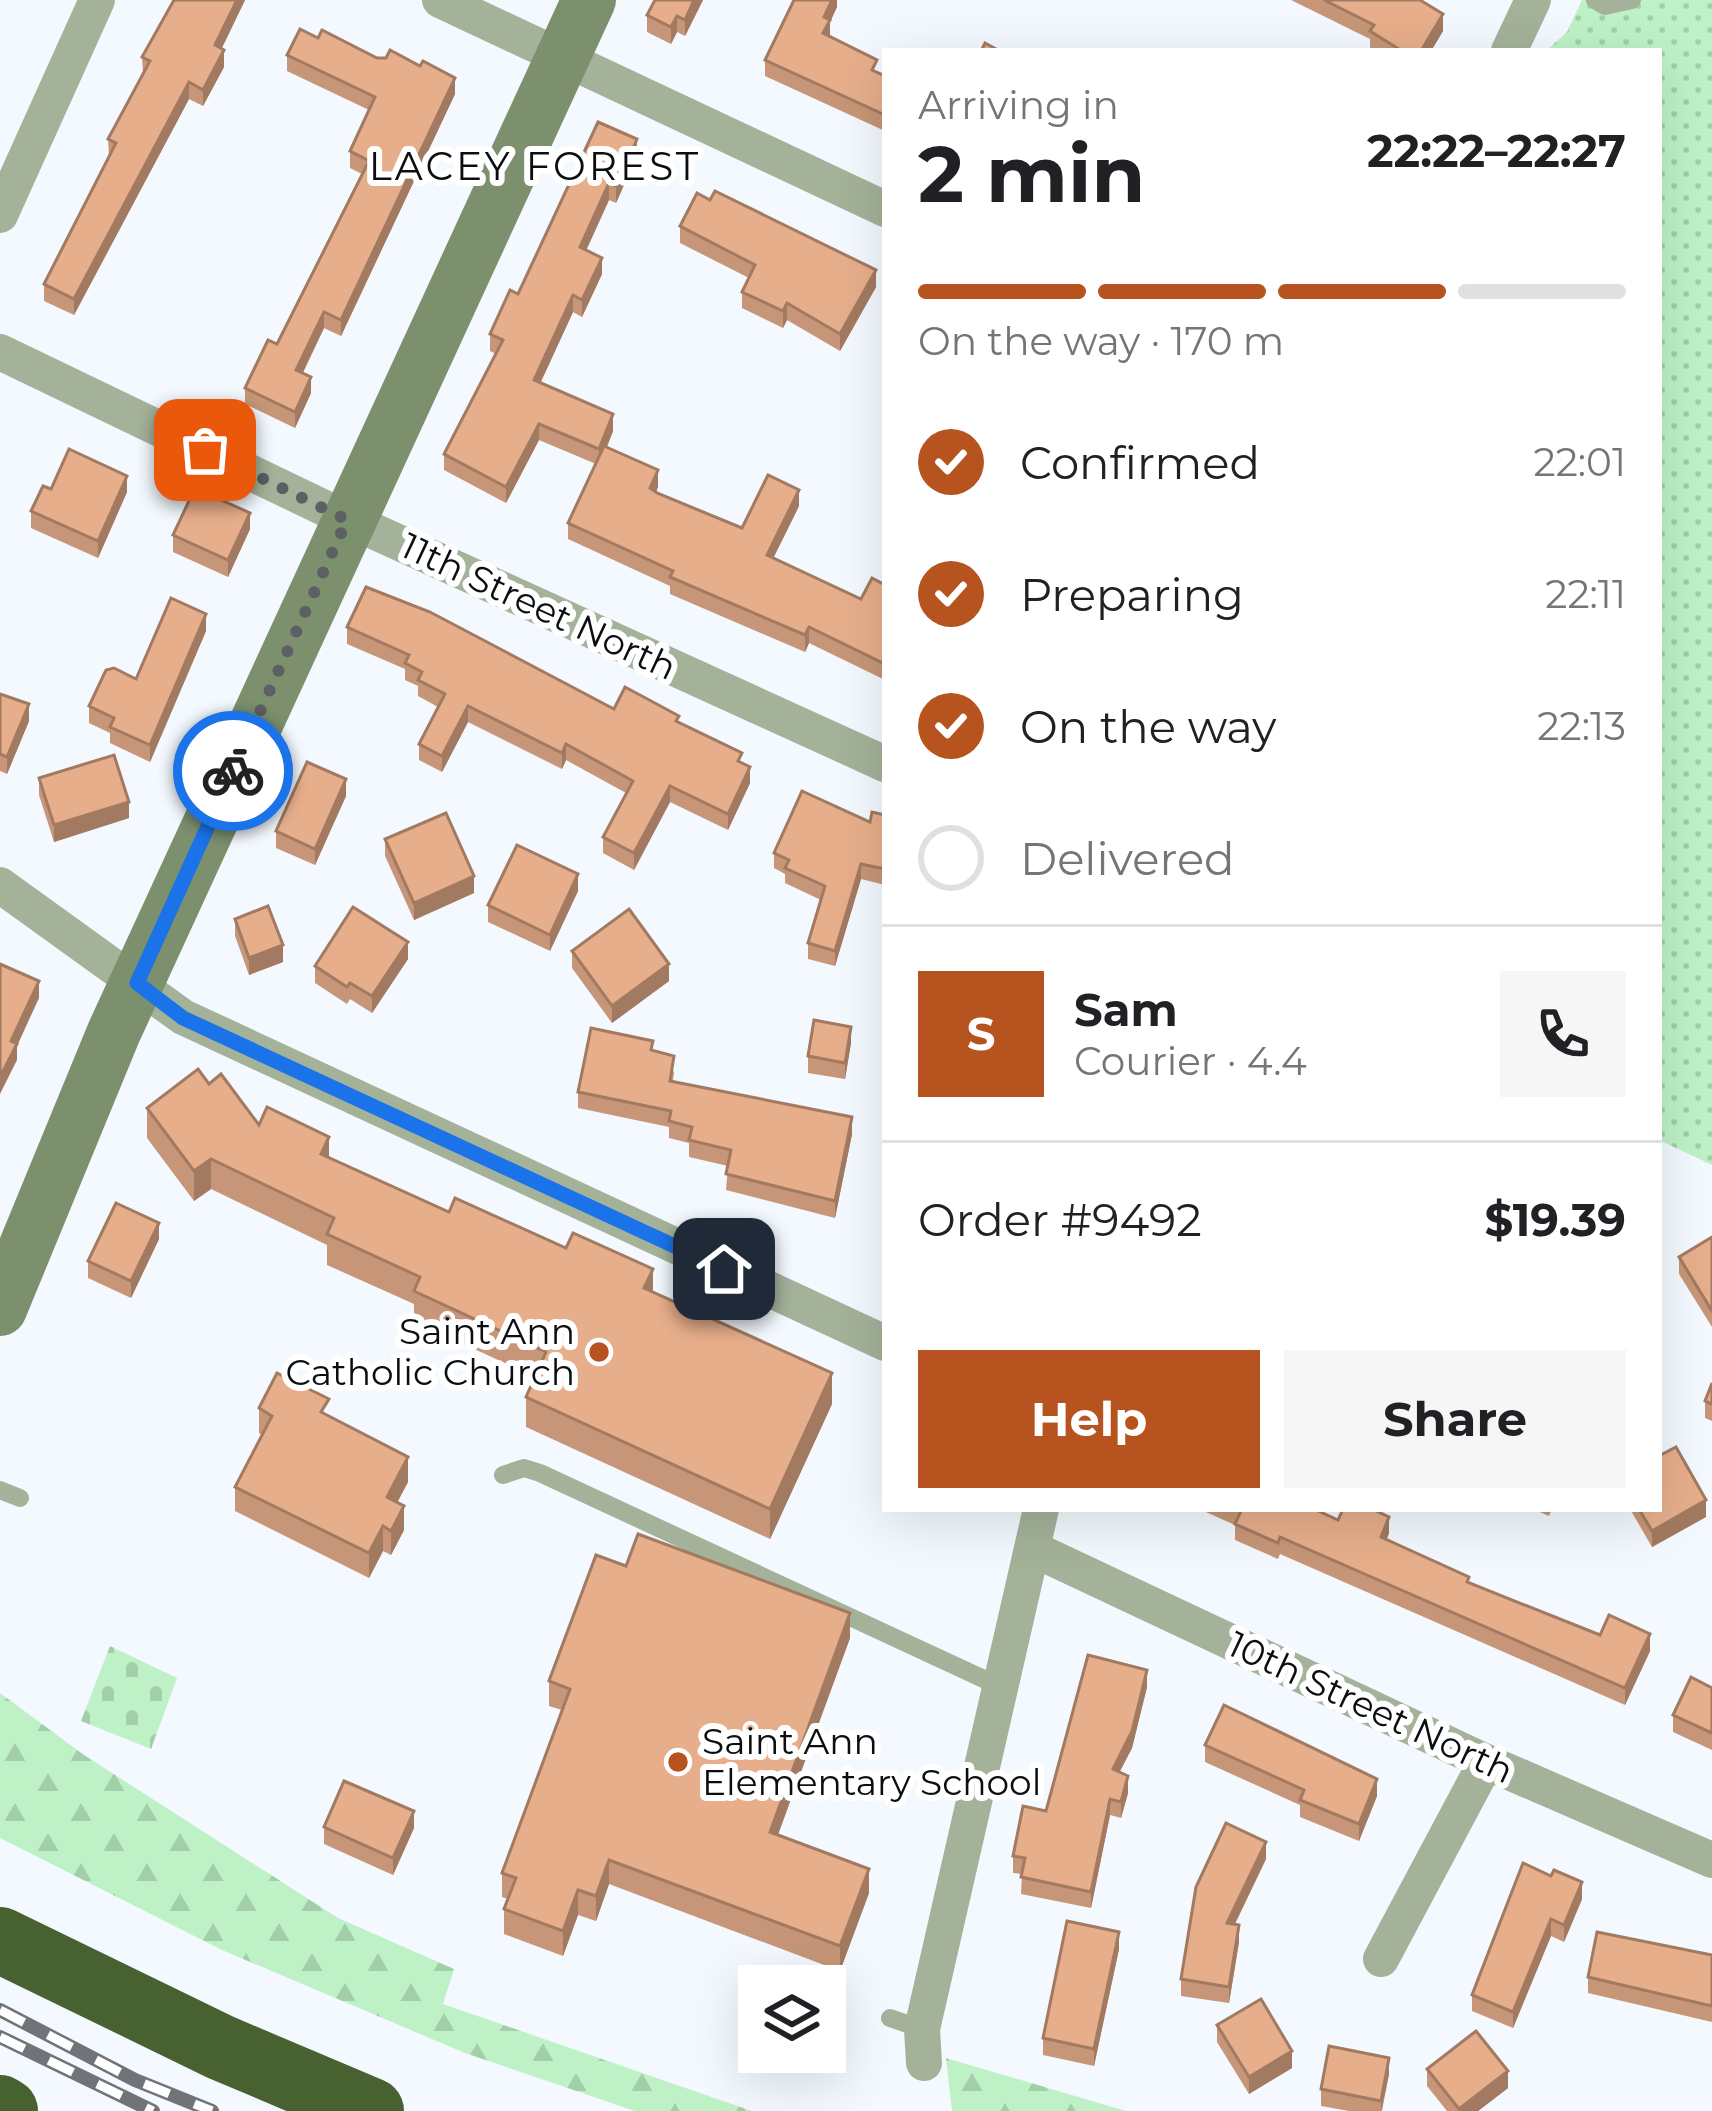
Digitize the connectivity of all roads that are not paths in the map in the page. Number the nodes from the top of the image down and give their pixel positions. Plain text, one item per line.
1 (97, 0) edge
2 (440, 0) edge
3 (589, 0) edge
4 (1533, 0) edge
5 (1595, 0) edge
6 (1632, 0) edge
7 (1509, 48) edge
8 (562, 57) junction
9 (882, 208) edge
10 (0, 214) edge
11 (0, 352) edge
12 (347, 520) junction
13 (882, 763) edge
14 (0, 885) edge
15 (137, 983) junction
16 (0, 1309) edge
17 (882, 1342) edge
18 (503, 1475) dead end
19 (0, 1490) edge
20 (20, 1498) dead end
21 (1040, 1512) edge
22 (1033, 1549) junction
23 (1001, 1687) junction
24 (1486, 1762) junction
25 (1712, 1860) edge
26 (0, 1940) edge
27 (1381, 1959) dead end
28 (912, 2036) dead end
29 (371, 2111) edge

1 - 10 street
2 - 8 street
3 - 8 street
4 - 7 street
5 - 6 lane
8 - 9 street
8 - 12 street
11 - 12 street, 11th Street North
12 - 13 street, 11th Street North
12 - 15 street
14 - 15 street
15 - 16 street
15 - 17 street
18 - 23 lane
19 - 20 lane
21 - 22 street
22 - 23 street
22 - 24 street, 10th Street North
23 - 28 street
24 - 25 street, 10th Street North
24 - 27 street
26 - 29 highway

